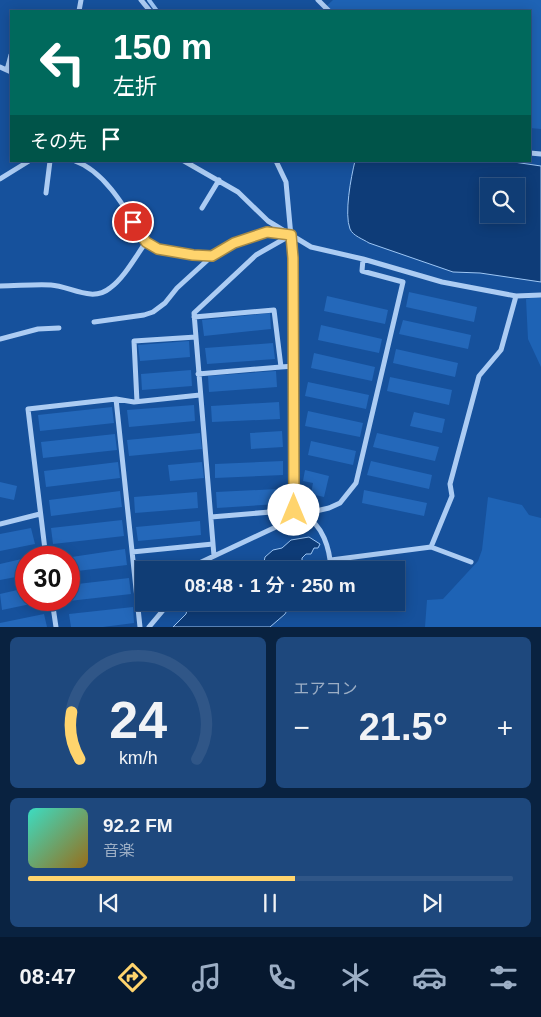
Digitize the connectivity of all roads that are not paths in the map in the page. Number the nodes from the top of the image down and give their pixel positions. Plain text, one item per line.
1 (141, 0) edge
2 (318, 0) edge
3 (149, 10) edge
4 (328, 10) edge
5 (0, 67) edge
6 (9, 71) edge
7 (27, 162) edge
8 (50, 162) edge
9 (77, 162) edge
10 (186, 162) edge
11 (276, 162) edge
12 (0, 179) edge
13 (219, 180) junction
14 (46, 193) dead end
15 (202, 208) dead end
16 (291, 235) junction
17 (146, 242) junction
18 (212, 256) junction
19 (363, 259) junction
20 (0, 286) edge
21 (541, 295) edge
22 (516, 296) junction
23 (194, 317) junction
24 (94, 322) dead end
25 (59, 328) dead end
26 (196, 337) junction
27 (0, 339) edge
28 (294, 366) junction
29 (281, 367) junction
30 (198, 374) junction
31 (200, 395) junction
32 (116, 399) junction
33 (137, 402) junction
34 (294, 513) junction
35 (40, 514) junction
36 (302, 514) junction
37 (211, 517) junction
38 (0, 524) edge
39 (213, 544) junction
40 (44, 546) edge
41 (430, 547) junction
42 (132, 552) junction
43 (214, 556) junction
44 (331, 560) joint
45 (203, 561) edge
46 (471, 562) dead end
47 (54, 611) edge
48 (162, 611) edge
49 (56, 627) edge
50 (140, 627) edge
51 (149, 627) edge

1 - 3 street
2 - 4 street
5 - 6 street
7 - 12 street
8 - 14 street
9 - 17 street
10 - 13 street
11 - 16 street
13 - 15 street
13 - 16 street
16 - 18 street
16 - 19 street
16 - 23 street
16 - 28 street
17 - 18 street
17 - 20 street
18 - 24 street
19 - 22 street
19 - 36 street
21 - 22 street
22 - 41 street
23 - 26 street
23 - 29 street
25 - 27 street
26 - 30 street
26 - 33 street
28 - 29 street
28 - 34 street
29 - 30 street
30 - 31 street
31 - 33 street
31 - 37 street
32 - 33 street
32 - 35 street
32 - 42 street
34 - 36 street
34 - 37 street
34 - 43 street
35 - 38 street
35 - 40 street
36 - 44 street
37 - 39 street
39 - 42 street
39 - 43 street
41 - 44 street
41 - 46 street
42 - 50 street
43 - 45 street
47 - 49 street
48 - 51 street

